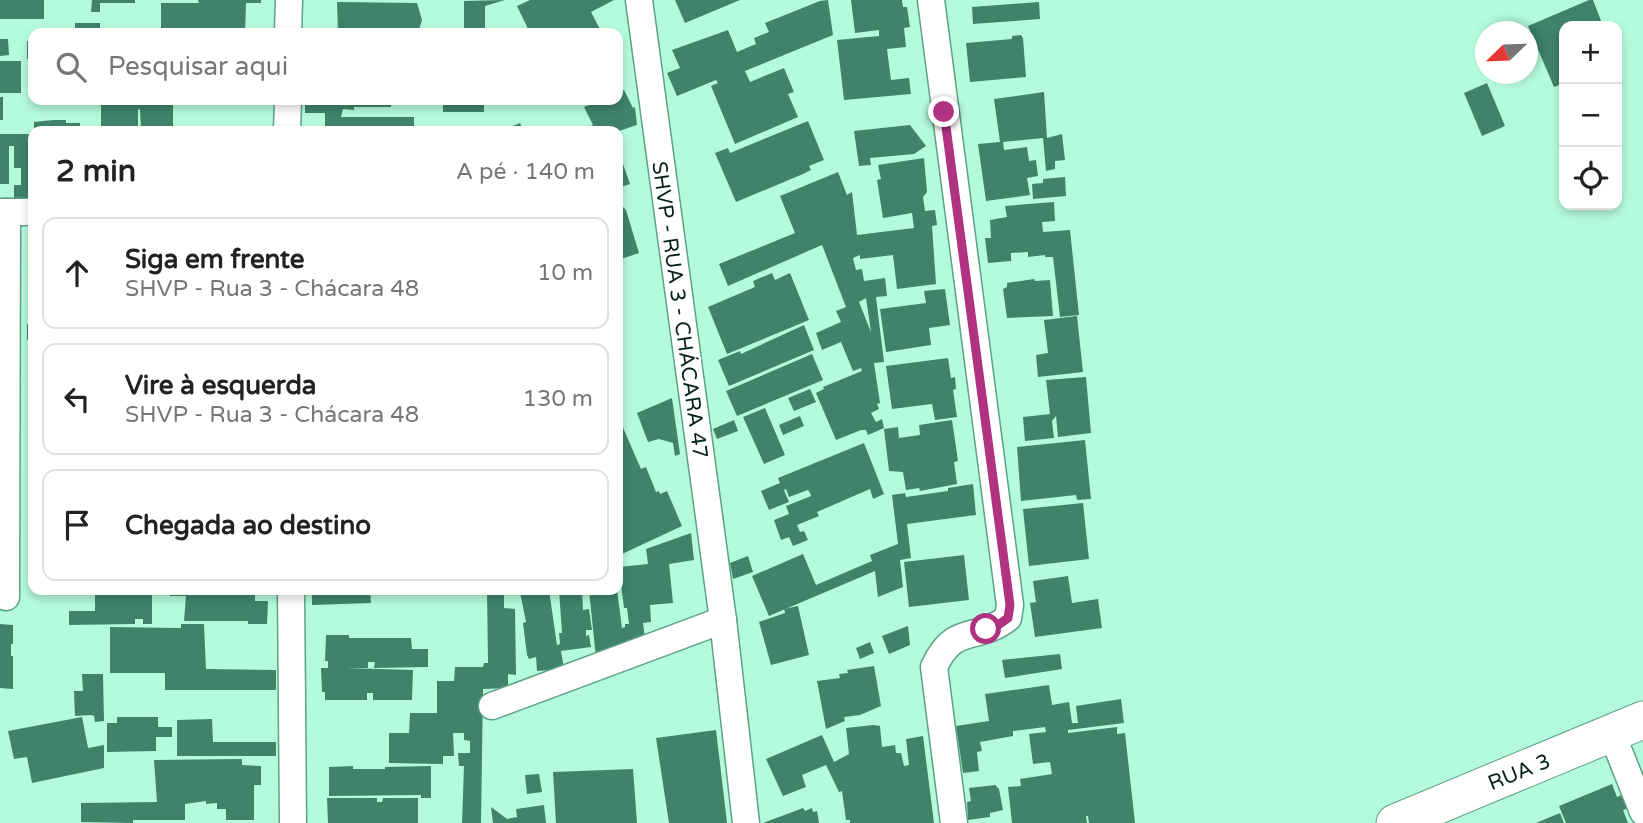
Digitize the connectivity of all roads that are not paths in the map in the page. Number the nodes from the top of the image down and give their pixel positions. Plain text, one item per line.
1 (289, 0) edge
2 (639, 0) edge
3 (931, 0) edge
4 (288, 28) edge
5 (288, 105) edge
6 (288, 126) edge
7 (4, 212) edge
8 (28, 212) edge
9 (291, 595) edge
10 (6, 597) dead end
11 (723, 620) junction
12 (492, 706) dead end
13 (1627, 727) edge
14 (1643, 811) edge
15 (1409, 820) edge
16 (293, 823) edge
17 (746, 823) edge
18 (954, 823) edge

1 - 4 street
2 - 11 street, SHVP - RUA 3 - CHÁCARA 47
3 - 18 street
5 - 6 street
7 - 8 street
7 - 10 street
9 - 16 street
11 - 12 street
11 - 17 street, SHVP - RUA 3 - CHÁCARA 47
13 - 14 street
13 - 15 main road, RUA 3

